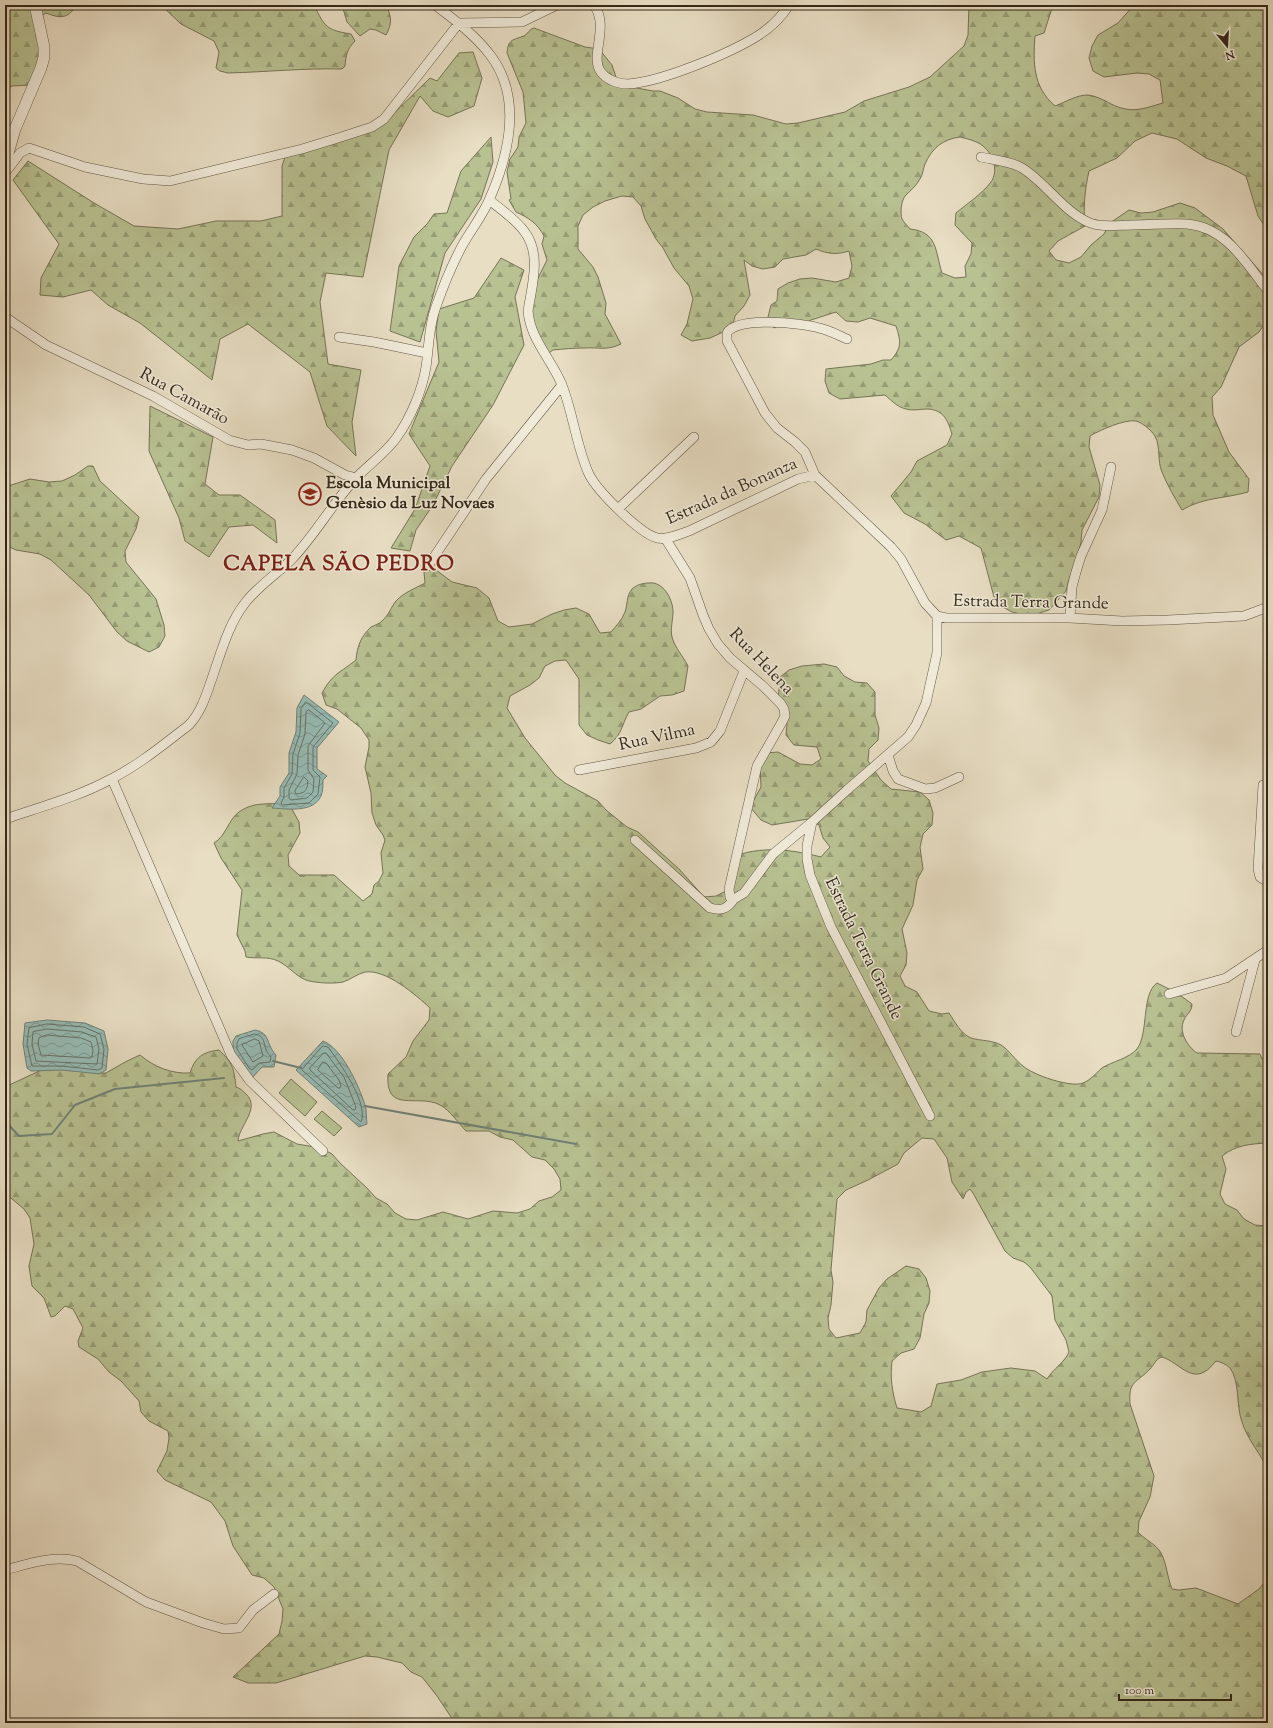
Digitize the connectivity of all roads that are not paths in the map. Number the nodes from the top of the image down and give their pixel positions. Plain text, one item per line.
1 (34, 5) edge
2 (435, 5) edge
3 (558, 5) edge
4 (594, 5) edge
5 (789, 5) edge
6 (459, 23) junction
7 (981, 157) dead end
8 (5, 164) edge
9 (5, 173) edge
10 (489, 200) junction
11 (1268, 291) edge
12 (5, 317) edge
13 (339, 338) dead end
14 (847, 339) dead end
15 (427, 353) junction
16 (562, 385) junction
17 (694, 437) dead end
18 (1111, 467) dead end
19 (815, 474) junction
20 (357, 478) junction
21 (618, 509) junction
22 (665, 538) junction
23 (428, 566) dead end
24 (1268, 607) edge
25 (937, 616) junction
26 (1070, 618) junction
27 (744, 671) junction
28 (888, 755) junction
29 (579, 770) dead end
30 (959, 777) dead end
31 (112, 779) junction
32 (1264, 786) dead end
33 (5, 819) edge
34 (812, 822) junction
35 (635, 840) dead end
36 (1268, 882) edge
37 (734, 900) junction
38 (1268, 950) edge
39 (1254, 960) junction
40 (1169, 994) dead end
41 (1236, 1032) dead end
42 (930, 1116) dead end
43 (323, 1151) dead end
44 (5, 1570) edge
45 (274, 1594) dead end

1 - 8 street
2 - 6 street
3 - 6 street
4 - 5 street
6 - 9 street
6 - 10 street
7 - 11 street
10 - 15 street
10 - 16 street, Estrada da Bonanza
12 - 20 street, Rua Camarão
13 - 15 street
14 - 19 street
15 - 20 street
16 - 21 street, Estrada da Bonanza
16 - 23 street
17 - 21 street
18 - 26 street
19 - 22 street, Estrada da Bonanza
19 - 25 street, Estrada da Bonanza
20 - 31 street
21 - 22 street, Estrada da Bonanza
22 - 27 street, Rua Helena
24 - 26 street, Estrada Terra Grande
25 - 26 street, Estrada Terra Grande
25 - 28 street, Estrada Terra Grande
27 - 29 street, Rua Vilma
27 - 37 street, Rua Helena
28 - 30 street
28 - 34 street, Estrada Terra Grande
31 - 33 street
31 - 43 street
32 - 36 street
34 - 37 street
34 - 42 street, Estrada Terra Grande
35 - 37 street
38 - 39 street
39 - 40 street
39 - 41 street
44 - 45 street

